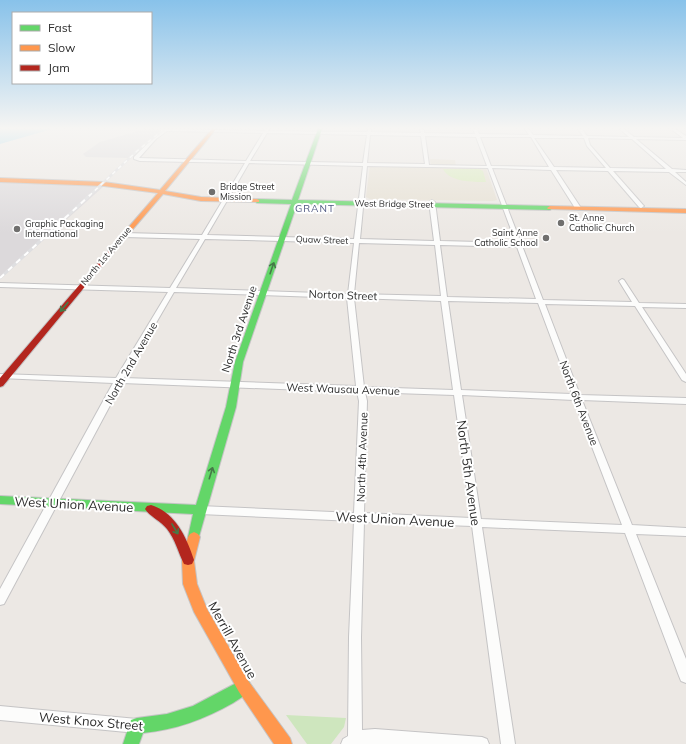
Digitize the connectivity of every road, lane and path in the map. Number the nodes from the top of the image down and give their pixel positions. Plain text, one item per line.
1 (308, 163) edge
2 (184, 164) edge
3 (247, 164) edge
4 (350, 164) edge
5 (366, 164) junction
6 (549, 164) edge
7 (604, 164) edge
8 (664, 164) edge
9 (427, 165) joint
10 (489, 166) junction
11 (552, 168) junction
12 (609, 169) junction
13 (671, 170) junction
14 (686, 170) edge
15 (0, 176) edge
16 (0, 180) edge
17 (104, 182) junction
18 (686, 184) edge
19 (162, 190) junction
20 (226, 198) junction
21 (296, 200) junction
22 (362, 202) junction
23 (432, 203) junction
24 (504, 205) junction
25 (641, 206) junction
26 (576, 207) junction
27 (686, 207) edge
28 (686, 211) edge
29 (124, 235) junction
30 (204, 237) junction
31 (282, 239) junction
32 (357, 241) junction
33 (438, 243) junction
34 (520, 246) junction
35 (622, 281) dead end
36 (0, 285) edge
37 (80, 288) junction
38 (173, 290) junction
39 (263, 293) junction
40 (350, 296) junction
41 (444, 299) junction
42 (540, 302) junction
43 (638, 305) junction
44 (686, 306) edge
45 (3, 376) edge
46 (119, 380) junction
47 (686, 380) edge
48 (0, 384) edge
49 (234, 384) junction
50 (361, 389) junction
51 (457, 393) junction
52 (577, 397) junction
53 (686, 401) edge
54 (0, 500) edge
55 (53, 504) junction
56 (148, 507) junction
57 (200, 510) junction
58 (360, 517) junction
59 (476, 522) junction
60 (629, 529) junction
61 (686, 532) edge
62 (192, 539) joint
63 (188, 561) junction
64 (0, 600) edge
65 (686, 676) edge
66 (244, 687) junction
67 (0, 713) edge
68 (137, 726) junction
69 (352, 742) edge
70 (131, 744) edge
71 (284, 744) edge
72 (482, 744) edge
73 (508, 744) edge

1 - 21 main road, North 3rd Avenue
2 - 19 main road, North 1st Avenue
3 - 20 street, North 2nd Avenue
4 - 5 street
5 - 9 street
5 - 22 street, North 4th Avenue
6 - 11 street
7 - 12 street
8 - 13 street
9 - 10 street
10 - 11 street
10 - 24 street, North 6th Avenue
11 - 12 street
11 - 26 street
12 - 13 street
12 - 25 street
13 - 14 street
13 - 18 street
15 - 17 main road
16 - 17 main road
17 - 19 main road, West Bridge Street
19 - 20 main road, West Bridge Street
19 - 29 main road, North 1st Avenue
20 - 21 main road, West Bridge Street
20 - 30 street, North 2nd Avenue
21 - 22 main road, West Bridge Street
21 - 31 main road, North 3rd Avenue
22 - 23 main road, West Bridge Street
22 - 32 street, North 4th Avenue
23 - 24 main road, West Bridge Street
23 - 33 street, North 5th Avenue
24 - 26 main road, West Bridge Street
24 - 34 street, North 6th Avenue
25 - 26 main road, West Bridge Street
25 - 27 main road, West Bridge Street
26 - 28 main road, West Bridge Street
29 - 30 street, Quaw Street
29 - 37 main road, North 1st Avenue
30 - 31 street, Quaw Street
30 - 38 street, North 2nd Avenue
31 - 32 street, Quaw Street
39 -> 31 main road, North 3rd Avenue
32 - 33 street, Quaw Street
32 - 40 street, North 4th Avenue
33 - 34 street, Quaw Street
33 - 41 street, North 5th Avenue
34 - 42 street, North 6th Avenue
35 - 43 street
36 - 37 street, Norton Street
37 - 38 street, Norton Street
37 -> 45 main road, North 1st Avenue
38 - 39 street, Norton Street
38 - 46 street, North 2nd Avenue
39 - 40 street, Norton Street
39 - 49 main road, North 3rd Avenue
40 - 41 street, Norton Street
40 - 50 street, North 4th Avenue
41 - 42 street, Norton Street
41 - 51 street, North 5th Avenue
42 - 43 street, Norton Street
42 - 52 street, North 6th Avenue
43 - 44 street, Norton Street
43 - 47 street
45 - 46 street, West Wausau Avenue
45 - 48 main road, North 1st Avenue
46 - 49 street, West Wausau Avenue
46 - 55 street, North 2nd Avenue
49 - 50 street, West Wausau Avenue
57 -> 49 main road, North 3rd Avenue
50 - 51 street, West Wausau Avenue
50 - 58 street, North 4th Avenue
51 - 52 street, West Wausau Avenue
51 - 59 street, North 5th Avenue
52 - 53 street, West Wausau Avenue
52 - 60 street, North 6th Avenue
54 - 55 main road, West Union Avenue
55 - 56 main road, West Union Avenue
55 - 64 street, North 2nd Avenue
56 - 57 main road, West Union Avenue
56 -> 63 main road
57 - 58 street, West Union Avenue
57 - 62 main road, North 3rd Avenue
58 - 59 street, West Union Avenue
58 - 69 street, North 4th Avenue
59 - 60 street, West Union Avenue
59 - 73 street, North 5th Avenue
60 - 61 street, West Union Avenue
60 - 65 street, North 6th Avenue
62 - 63 main road, Merrill Avenue
63 - 66 main road, Merrill Avenue
66 - 68 main road, West Knox Street
66 - 71 main road, Merrill Avenue
67 - 68 street, West Knox Street
68 - 70 main road
69 - 72 street

